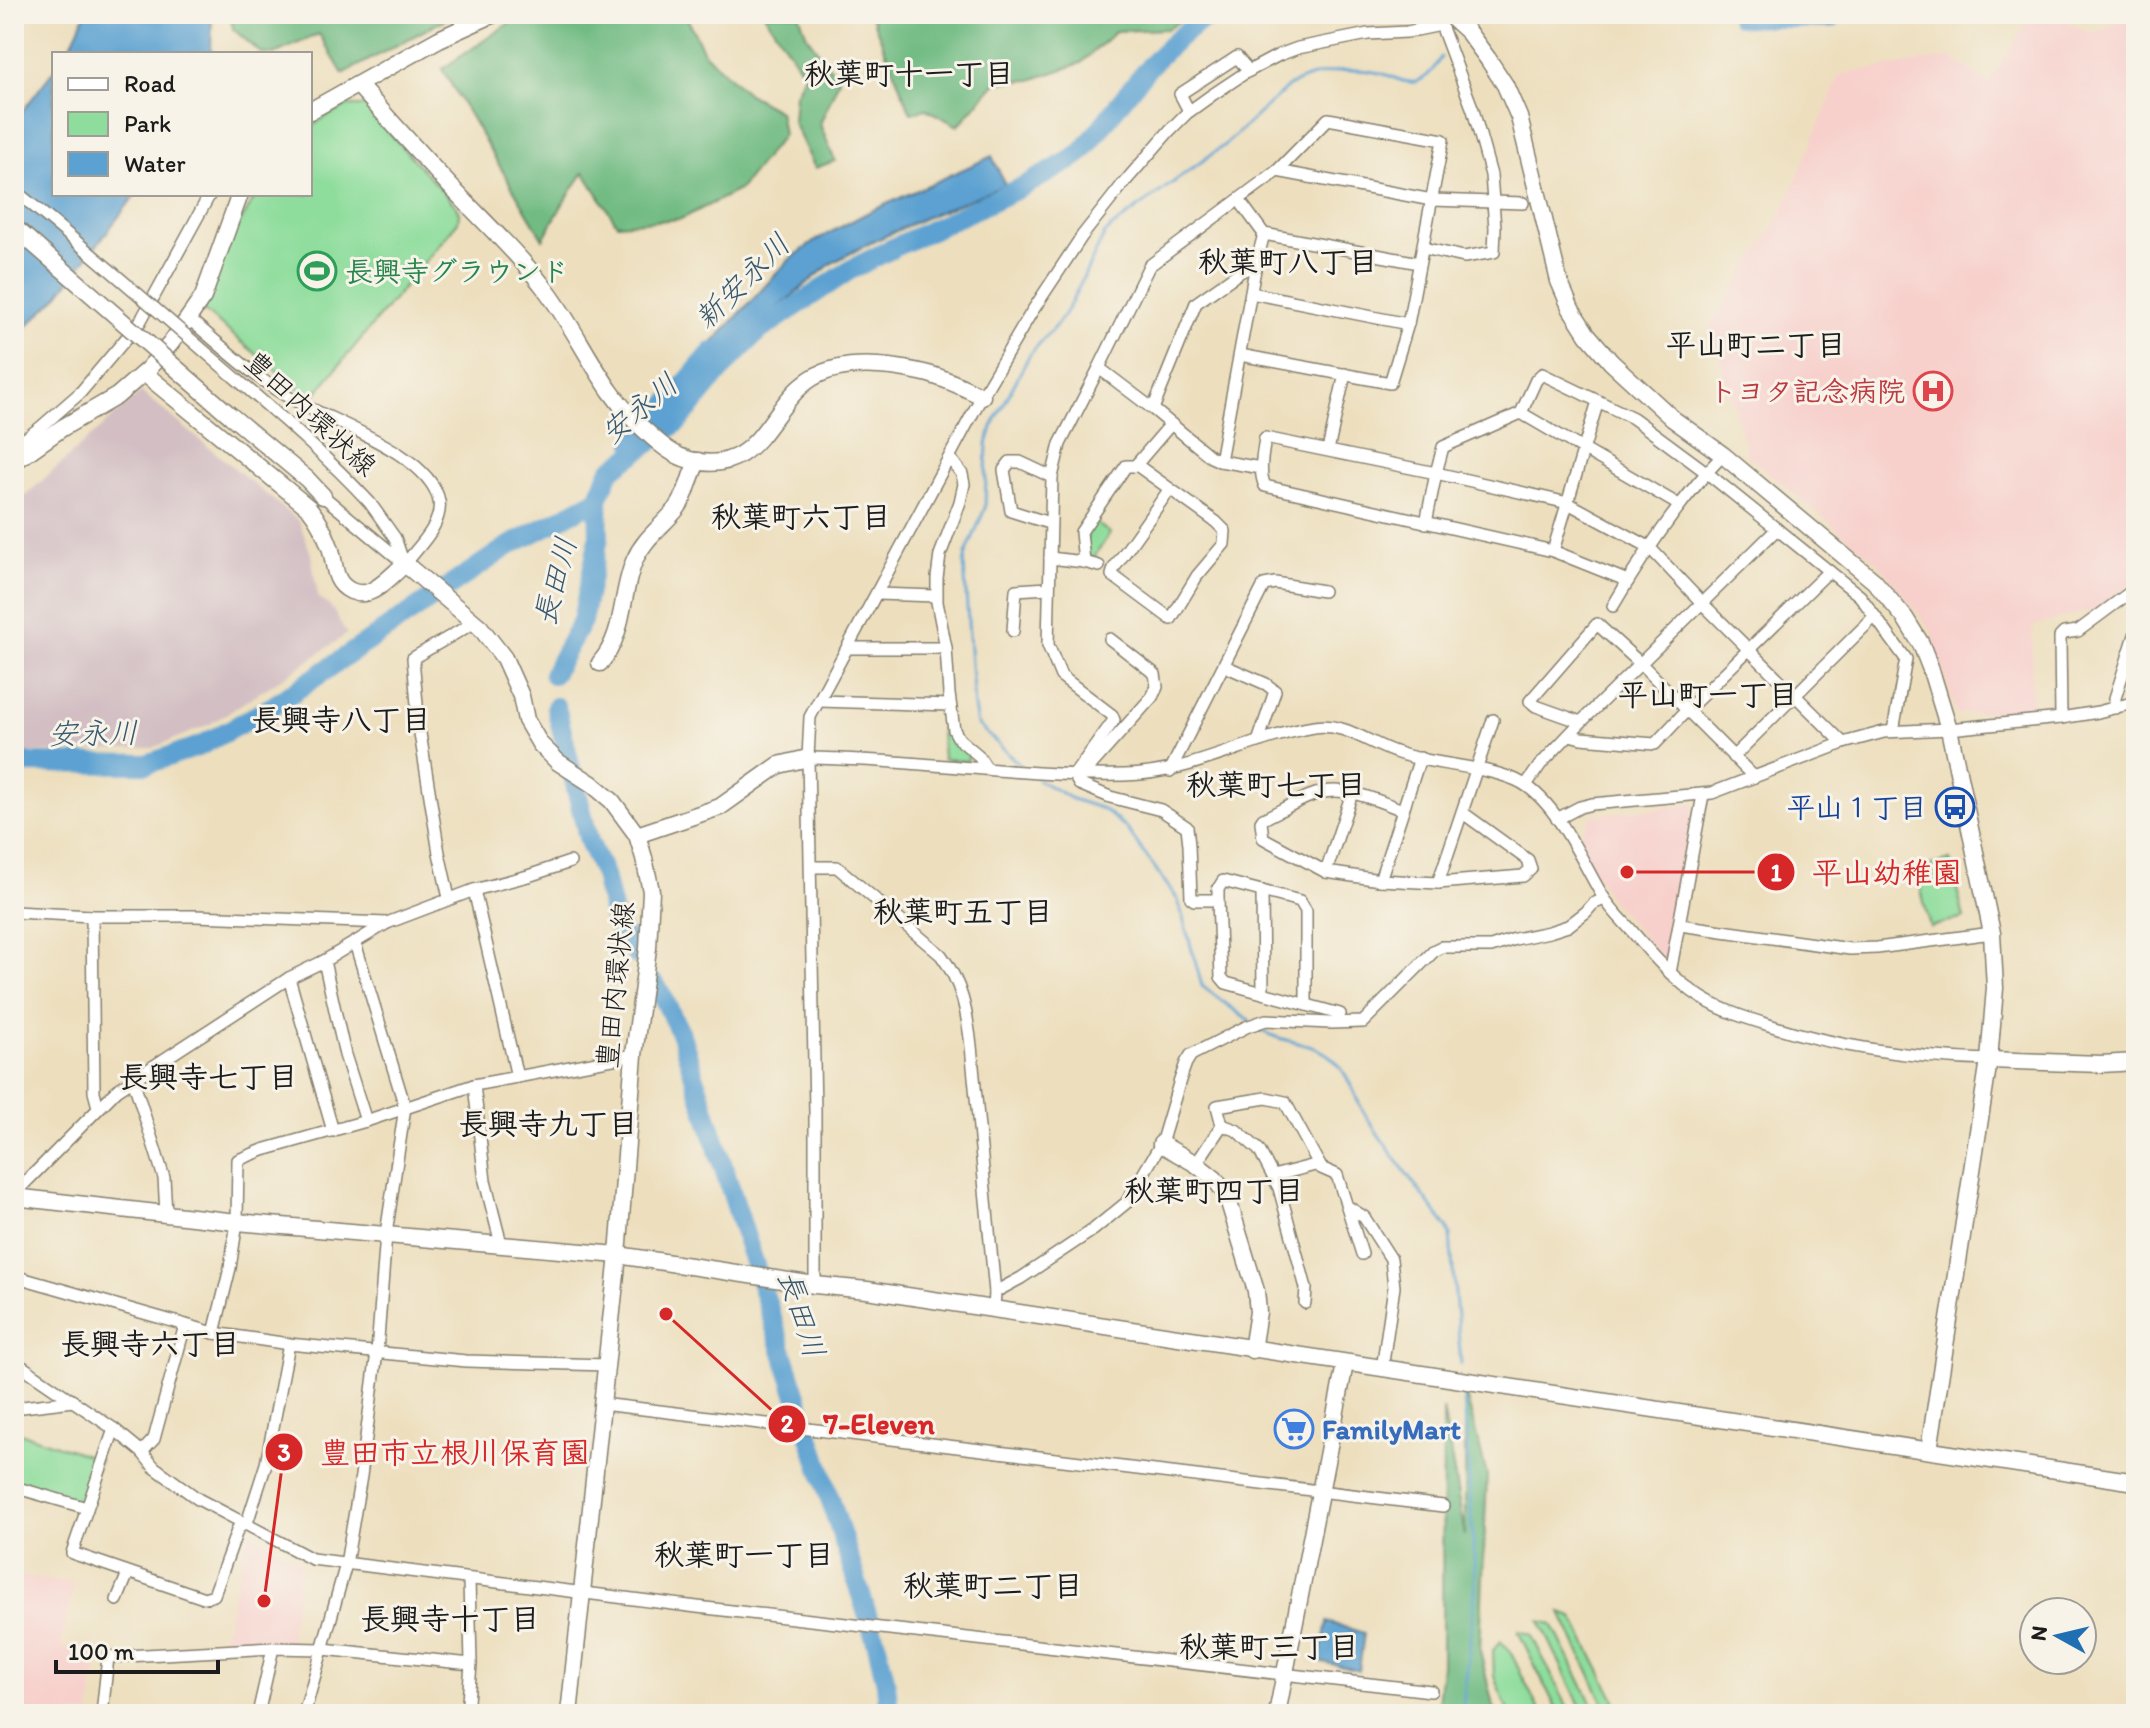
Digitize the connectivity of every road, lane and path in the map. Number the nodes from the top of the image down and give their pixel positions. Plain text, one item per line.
1 (494, 14) edge
2 (1462, 14) edge
3 (1444, 18) edge
4 (1249, 71) junction
5 (358, 85) junction
6 (312, 110) edge
7 (1189, 111) junction
8 (1277, 171) junction
9 (14, 190) edge
10 (209, 196) edge
11 (239, 196) edge
12 (1239, 200) junction
13 (1432, 200) junction
14 (1494, 202) junction
15 (1523, 203) dead end
16 (14, 227) edge
17 (1264, 234) junction
18 (1423, 248) junction
19 (1419, 263) junction
20 (1256, 264) junction
21 (1251, 293) junction
22 (189, 319) junction
23 (1408, 324) junction
24 (1240, 355) junction
25 (1099, 368) junction
26 (144, 373) junction
27 (1345, 374) junction
28 (982, 396) junction
29 (1598, 401) junction
30 (1153, 409) junction
31 (1521, 413) junction
32 (1171, 424) junction
33 (14, 447) edge
34 (1328, 450) junction
35 (1583, 451) junction
36 (1723, 455) junction
37 (950, 458) junction
38 (698, 461) junction
39 (1220, 461) junction
40 (14, 462) edge
41 (1135, 466) junction
42 (1261, 468) junction
43 (1706, 472) junction
44 (1436, 473) junction
45 (1052, 477) junction
46 (1169, 490) junction
47 (323, 496) joint
48 (1568, 503) junction
49 (1679, 505) junction
50 (1049, 523) junction
51 (1426, 523) junction
52 (1777, 529) junction
53 (1649, 547) junction
54 (1553, 551) junction
55 (1050, 558) junction
56 (1084, 562) junction
57 (405, 564) junction
58 (1099, 566) dead end
59 (1829, 571) junction
60 (1628, 581) junction
61 (1048, 588) junction
62 (2136, 588) edge
63 (1323, 591) dead end
64 (877, 594) junction
65 (936, 596) junction
66 (1703, 604) junction
67 (1613, 606) dead end
68 (469, 617) junction
69 (1874, 617) junction
70 (1013, 631) dead end
71 (2136, 632) edge
72 (1110, 639) dead end
73 (847, 648) junction
74 (946, 648) junction
75 (1749, 649) junction
76 (600, 663) dead end
77 (1641, 664) junction
78 (1225, 666) junction
79 (1796, 695) junction
80 (819, 701) junction
81 (2136, 702) edge
82 (950, 705) junction
83 (2115, 708) junction
84 (1687, 710) junction
85 (2061, 718) junction
86 (1493, 720) dead end
87 (1581, 722) junction
88 (1949, 729) junction
89 (1893, 731) junction
90 (1570, 735) junction
91 (1258, 742) junction
92 (1843, 743) junction
93 (1733, 757) junction
94 (808, 758) junction
95 (1420, 758) junction
96 (1478, 768) junction
97 (987, 769) junction
98 (1170, 771) junction
99 (1080, 775) junction
100 (1754, 777) junction
101 (1526, 785) junction
102 (1352, 793) junction
103 (1703, 795) junction
104 (1403, 810) junction
105 (1463, 813) junction
106 (1557, 819) junction
107 (637, 835) junction
108 (570, 862) dead end
109 (811, 867) junction
110 (1326, 872) junction
111 (1380, 880) junction
112 (1438, 883) junction
113 (474, 890) junction
114 (1262, 891) junction
115 (449, 898) junction
116 (1604, 899) junction
117 (1218, 900) junction
118 (14, 912) edge
119 (92, 916) junction
120 (387, 923) junction
121 (1680, 925) junction
122 (1992, 933) junction
123 (355, 943) junction
124 (324, 961) junction
125 (1670, 973) junction
126 (289, 978) junction
127 (1263, 993) junction
128 (1306, 1005) junction
129 (1340, 1014) dead end
130 (634, 1055) junction
131 (1989, 1060) junction
132 (2136, 1062) edge
133 (517, 1077) junction
134 (133, 1079) junction
135 (474, 1085) junction
136 (98, 1107) junction
137 (405, 1107) junction
138 (366, 1121) junction
139 (1222, 1125) junction
140 (333, 1131) junction
141 (1161, 1144) junction
142 (1196, 1164) junction
143 (1319, 1164) junction
144 (1273, 1176) junction
145 (14, 1196) edge
146 (1348, 1207) junction
147 (166, 1214) junction
148 (237, 1222) junction
149 (386, 1234) junction
150 (501, 1244) junction
151 (1362, 1254) dead end
152 (618, 1255) junction
153 (14, 1276) edge
154 (815, 1285) junction
155 (995, 1292) junction
156 (1305, 1303) dead end
157 (994, 1310) junction
158 (185, 1325) junction
159 (214, 1333) junction
160 (289, 1344) junction
161 (1252, 1350) junction
162 (377, 1352) junction
163 (14, 1361) edge
164 (1345, 1364) junction
165 (607, 1365) junction
166 (1382, 1369) junction
167 (73, 1401) junction
168 (602, 1404) junction
169 (14, 1408) edge
170 (114, 1429) junction
171 (1929, 1450) junction
172 (142, 1452) junction
173 (2136, 1482) edge
174 (14, 1487) edge
175 (1321, 1490) junction
176 (1443, 1506) dead end
177 (87, 1508) junction
178 (247, 1523) junction
179 (346, 1564) junction
180 (128, 1573) junction
181 (469, 1579) junction
182 (582, 1592) junction
183 (117, 1600) dead end
184 (273, 1648) junction
185 (323, 1649) junction
186 (471, 1664) junction
187 (1285, 1673) junction
188 (1431, 1691) dead end
189 (102, 1714) edge
190 (258, 1714) edge
191 (304, 1714) edge
192 (467, 1714) edge
193 (569, 1714) edge
194 (1277, 1714) edge

1 - 5 street
2 - 3 street
3 - 4 street
3 - 14 street
3 - 36 street, bridge
4 - 7 street
4 - 7 street
5 - 6 street
5 - 38 street
7 - 28 street
8 - 12 street
8 - 13 street
8 - 13 street
9 - 57 street, 豊田内環状線, bridge
10 - 33 street
11 - 22 street
12 - 17 street
12 - 25 street
13 - 14 street
13 - 18 street
14 - 15 street
14 - 18 street
16 - 47 street, 豊田内環状線, bridge
17 - 19 street
17 - 20 street
18 - 19 street
19 - 23 street
20 - 21 street
20 - 30 street
21 - 23 street
21 - 24 street
22 - 26 street
22 - 57 street
23 - 27 street
24 - 27 street
24 - 39 street
25 - 30 street
25 - 45 street
26 - 40 street
26 - 57 street
27 - 34 street
28 - 37 street
28 - 38 street
29 - 31 street
29 - 35 street
29 - 43 street
30 - 32 street
31 - 35 street
31 - 44 street
32 - 39 street
32 - 41 street
34 - 42 street
34 - 44 street
35 - 48 street
35 - 49 street
36 - 43 street
36 - 88 street
37 - 64 street
37 - 65 street
38 - 76 street
39 - 42 street
41 - 46 street
41 - 56 street
42 - 51 street
43 - 49 street
43 - 52 street
44 - 48 street
44 - 51 street
45 - 50 street
45 - 50 street
46 - 46 street
47 - 57 street
48 - 53 street
48 - 54 street
49 - 53 street
50 - 55 street
51 - 54 street
52 - 59 street
52 - 66 street
53 - 60 street
53 - 66 street
54 - 60 street
55 - 56 street
55 - 61 street
56 - 58 street
57 - 68 street, 豊田内環状線
59 - 69 street
59 - 75 street
60 - 67 street
61 - 70 street
61 - 99 street
62 - 85 street
63 - 78 street
64 - 65 street
64 - 73 street
65 - 74 street
66 - 75 street
66 - 77 street
68 - 107 street, 豊田内環状線
68 - 115 street
69 - 79 street
69 - 89 street
71 - 83 street
72 - 99 street
73 - 74 street
73 - 80 street
74 - 82 street
75 - 79 street
75 - 84 street
77 - 84 street
77 - 87 street
77 - 87 street
78 - 91 street
78 - 98 street
79 - 92 street
79 - 93 street
80 - 82 street
80 - 94 street
81 - 83 street
82 - 97 street
83 - 85 street
84 - 90 street
84 - 93 street
85 - 88 street
86 - 96 street
87 - 90 street
88 - 89 street
88 - 122 street
89 - 92 street
90 - 101 street
91 - 95 street
91 - 98 street
92 - 100 street
93 - 100 street
94 - 97 street
94 - 107 street
94 - 109 street
95 - 96 street
95 - 104 street
96 - 101 street
96 - 105 street
97 - 99 street
98 - 99 street
99 - 117 street
100 - 103 street
101 - 106 street
102 - 104 street
102 - 110 street
102 - 110 street
103 - 106 street
103 - 121 street
104 - 111 street
105 - 112 street
105 - 112 street
106 - 116 street
107 - 130 street, 豊田内環状線
108 - 113 street
109 - 154 street
109 - 155 street
110 - 111 street
111 - 112 street
113 - 115 street
113 - 133 street
114 - 117 street
114 - 127 street
114 - 128 street
115 - 120 street
116 - 125 street
116 - 141 street
117 - 127 street
118 - 119 street
119 - 120 street
119 - 136 street
120 - 123 street
121 - 122 street
121 - 125 street
122 - 131 street
123 - 124 street
123 - 137 street
124 - 126 street
124 - 138 street
125 - 131 street
126 - 134 street
126 - 140 street
127 - 128 street
128 - 129 street
130 - 133 street
130 - 152 street, 豊田内環状線
131 - 132 street
131 - 171 street
133 - 135 street
134 - 136 street
134 - 147 street
135 - 137 street
135 - 150 street
136 - 145 street
137 - 138 street
137 - 149 street
138 - 140 street
139 - 142 street
139 - 143 street
139 - 144 street
140 - 148 street
141 - 142 street
141 - 155 street
142 - 161 street
143 - 144 street
143 - 146 street
144 - 156 street
145 - 147 street
146 - 151 street
146 - 166 street
147 - 148 street
148 - 149 street
148 - 159 street
149 - 150 street
149 - 162 street
150 - 152 street
152 - 154 street
152 - 165 street, 豊田内環状線
153 - 158 street
154 - 157 street
155 - 157 street
157 - 161 street
158 - 159 street
158 - 172 street
159 - 160 street
160 - 162 street
160 - 178 street
161 - 164 street
162 - 165 street
162 - 179 street
163 - 167 street
164 - 166 street
164 - 175 street
165 - 168 street, 豊田内環状線
166 - 171 street
167 - 169 street
167 - 170 street
168 - 175 street
168 - 182 street, 豊田内環状線
170 - 172 street
170 - 177 street
171 - 173 street
172 - 178 street
174 - 177 street
175 - 176 street
175 - 187 street
177 - 180 street
178 - 179 street
178 - 180 street
179 - 181 street
179 - 185 street
180 - 183 street
181 - 182 street
181 - 186 street
182 - 187 street
182 - 193 street, 豊田内環状線
184 - 185 street
184 - 189 street
184 - 190 street
185 - 186 street
185 - 191 street
186 - 192 street
187 - 188 street
187 - 194 street

